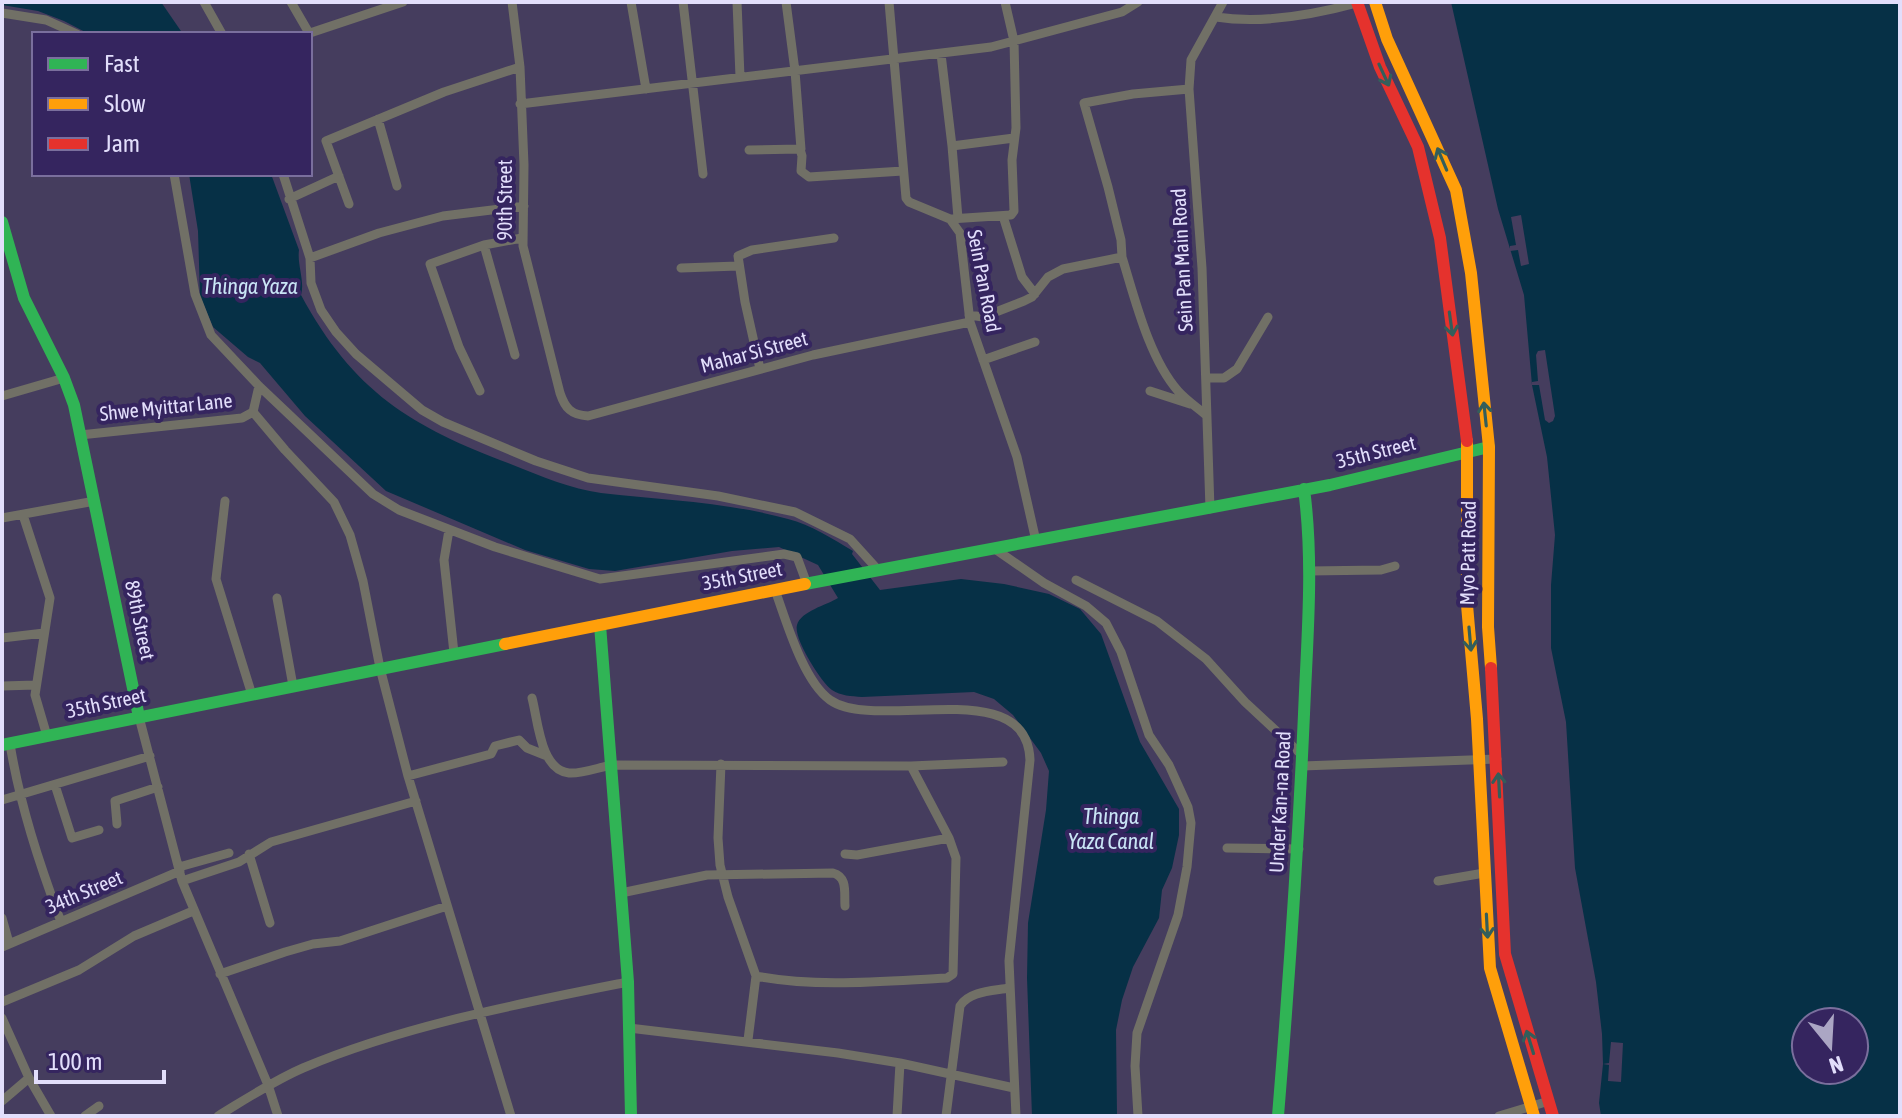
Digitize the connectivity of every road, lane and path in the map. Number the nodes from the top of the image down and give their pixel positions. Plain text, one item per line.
1 (204, 2) edge
2 (291, 2) edge
3 (403, 2) edge
4 (512, 2) edge
5 (631, 2) edge
6 (683, 2) edge
7 (737, 2) edge
8 (786, 2) edge
9 (889, 2) edge
10 (1005, 2) edge
11 (1138, 2) edge
12 (1223, 2) edge
13 (1375, 2) edge
14 (1357, 3) edge
15 (376, 6) edge
16 (2, 13) edge
17 (1216, 17) junction
18 (1380, 23) junction
19 (1365, 28) junction
20 (73, 32) edge
21 (221, 32) edge
22 (307, 32) edge
23 (312, 32) edge
24 (1014, 41) junction
25 (941, 54) junction
26 (893, 60) junction
27 (520, 67) junction
28 (795, 71) junction
29 (740, 77) junction
30 (694, 83) junction
31 (646, 89) junction
32 (1189, 89) junction
33 (520, 104) junction
34 (378, 119) junction
35 (1014, 138) junction
36 (952, 146) junction
37 (801, 149) junction
38 (749, 150) dead end
39 (903, 171) junction
40 (703, 174) dead end
41 (174, 176) edge
42 (283, 176) edge
43 (339, 176) junction
44 (397, 186) dead end
45 (289, 199) junction
46 (349, 204) dead end
47 (524, 206) junction
48 (1003, 216) junction
49 (954, 218) junction
50 (2, 222) edge
51 (522, 238) junction
52 (834, 238) dead end
53 (484, 245) junction
54 (1122, 257) junction
55 (310, 258) junction
56 (738, 266) junction
57 (681, 268) dead end
58 (1035, 294) junction
59 (1268, 317) dead end
60 (970, 318) junction
61 (1035, 342) dead end
62 (515, 355) dead end
63 (983, 360) junction
64 (760, 369) junction
65 (64, 378) junction
66 (1206, 378) junction
67 (259, 386) junction
68 (480, 391) dead end
69 (1150, 391) dead end
70 (560, 393) joint
71 (2, 396) edge
72 (1193, 405) junction
73 (253, 412) junction
74 (1207, 416) junction
75 (80, 435) junction
76 (1489, 447) junction
77 (1468, 450) junction
78 (1304, 489) junction
79 (95, 501) junction
80 (225, 501) dead end
81 (1210, 509) junction
82 (23, 515) junction
83 (2, 518) edge
84 (449, 530) junction
85 (1036, 541) junction
86 (995, 549) junction
87 (1395, 566) dead end
88 (1309, 571) junction
89 (876, 572) junction
90 (1076, 580) dead end
91 (807, 584) junction
92 (775, 590) junction
93 (277, 598) dead end
94 (600, 625) junction
95 (44, 633) junction
96 (2, 638) edge
97 (454, 653) junction
98 (380, 668) junction
99 (36, 685) junction
100 (2, 686) edge
101 (293, 686) junction
102 (252, 695) junction
103 (532, 698) dead end
104 (139, 717) junction
105 (47, 736) junction
106 (6, 744) edge
107 (150, 756) junction
108 (547, 756) junction
109 (1479, 759) junction
110 (1497, 759) junction
111 (1302, 761) junction
112 (1003, 762) dead end
113 (721, 764) junction
114 (612, 765) junction
115 (911, 766) junction
116 (408, 776) junction
117 (55, 785) junction
118 (158, 787) junction
119 (19, 795) junction
120 (2, 800) edge
121 (416, 801) junction
122 (117, 824) dead end
123 (99, 830) dead end
124 (949, 838) junction
125 (1227, 848) dead end
126 (1299, 849) junction
127 (229, 853) dead end
128 (249, 854) junction
129 (845, 854) dead end
130 (180, 873) junction
131 (1484, 873) junction
132 (722, 875) junction
133 (1438, 881) dead end
134 (621, 893) junction
135 (447, 906) junction
136 (845, 906) dead end
137 (193, 911) junction
138 (2, 918) edge
139 (61, 922) junction
140 (270, 923) dead end
141 (6, 945) edge
142 (1507, 966) junction
143 (1490, 968) junction
144 (220, 974) junction
145 (756, 976) junction
146 (628, 982) junction
147 (1009, 988) junction
148 (2, 1002) edge
149 (479, 1014) junction
150 (2, 1018) edge
151 (629, 1028) junction
152 (5, 1032) edge
153 (748, 1040) junction
154 (900, 1063) junction
155 (951, 1074) junction
156 (29, 1078) junction
157 (268, 1085) junction
158 (1014, 1088) junction
159 (2, 1101) edge
160 (1549, 1101) junction
161 (99, 1106) dead end
162 (1534, 1111) edge
163 (48, 1115) edge
164 (85, 1116) edge
165 (218, 1116) edge
166 (278, 1116) edge
167 (511, 1116) edge
168 (631, 1116) edge
169 (897, 1116) edge
170 (946, 1116) edge
171 (1016, 1116) edge
172 (1138, 1116) edge
173 (1278, 1116) edge
174 (1499, 1116) edge
175 (1553, 1116) edge

1 - 21 street
2 - 22 street
3 - 15 street
4 - 27 street, 90th Street
5 - 31 street
6 - 30 street
7 - 29 street
8 - 28 street
9 - 26 street, Sein Pan Road
10 - 24 street
11 - 24 street
12 - 17 street, Sein Pan Main Road
13 - 18 main road, Myo Patt Road
14 - 17 street
14 - 19 main road, Myo Patt Road
15 - 23 street
16 - 20 street
17 - 32 street, Sein Pan Main Road
18 - 19 main road
76 -> 18 main road, Myo Patt Road
19 -> 77 main road, Myo Patt Road
24 - 25 street
24 - 35 street
25 - 26 street
25 - 36 street
26 - 28 street
26 - 39 street, Sein Pan Road
27 - 33 street, 90th Street
27 - 34 street
28 - 29 street
28 - 37 street
29 - 30 street
30 - 31 street
30 - 40 street
31 - 33 street
32 - 54 street
32 - 66 street, Sein Pan Main Road
33 - 47 street, 90th Street
34 - 43 street
34 - 44 street
35 - 36 street
35 - 48 street
36 - 49 street
37 - 38 street
37 - 39 street
39 - 49 street, Sein Pan Road
41 - 67 street
42 - 45 street
43 - 45 street
43 - 46 street
45 - 55 street
47 - 51 street, 90th Street
47 - 55 street
48 - 49 street
48 - 58 street
49 - 60 street, Sein Pan Road
50 - 65 main road, 89th Street
51 - 53 street
51 - 70 street, 90th Street
52 - 56 street
53 - 62 street
53 - 68 street
54 - 58 street, Mahar Si Street
54 - 72 street
55 - 89 street
56 - 57 street
56 - 64 street
58 - 60 street, Mahar Si Street
59 - 66 street
60 - 63 street, Sein Pan Road
60 - 64 street, Mahar Si Street
61 - 63 street
63 - 85 street, Sein Pan Road
64 - 70 street, Mahar Si Street
65 - 71 street
65 - 75 main road, 89th Street
66 - 74 street, Sein Pan Main Road
67 - 73 street
67 - 84 street
69 - 72 street
72 - 74 street
73 - 75 street, Shwe Myittar Lane
73 - 98 street
74 - 81 street, Sein Pan Main Road
75 - 79 main road, 89th Street
76 - 77 main road, 35th Street
76 - 110 main road, Myo Patt Road
77 - 78 main road, 35th Street
77 -> 109 main road, Myo Patt Road
78 - 81 main road, 35th Street
78 - 88 main road, Under Kan-na Road
79 - 82 street
79 - 104 main road, 89th Street
80 - 102 street
81 - 85 main road, 35th Street
82 - 83 street
82 - 95 street
84 - 91 street
84 - 97 street
85 - 86 main road, 35th Street
86 - 89 main road, 35th Street
86 - 172 street
87 - 88 street
88 - 111 main road, Under Kan-na Road
89 - 91 main road, 35th Street
90 - 111 street
91 - 92 main road, 35th Street
92 - 94 main road, 35th Street
92 - 147 street
93 - 101 street
94 - 97 main road, 35th Street
94 - 114 main road
95 - 96 street
95 - 99 street
97 - 98 main road, 35th Street
98 - 101 main road, 35th Street
98 - 116 street
99 - 100 street
99 - 105 street
101 - 102 main road, 35th Street
102 - 104 main road, 35th Street
103 - 108 street
104 - 105 main road, 35th Street
104 - 107 street, 89th Street
105 - 106 main road, 35th Street
106 - 119 street
107 - 117 street
107 - 118 street, 89th Street
108 - 114 street
108 - 116 street
109 - 110 street
109 - 111 street
109 - 131 main road, Myo Patt Road
142 -> 110 main road, Myo Patt Road
111 - 126 main road, Under Kan-na Road
112 - 115 street
113 - 114 street
113 - 115 street
113 - 132 street
114 - 134 main road
115 - 124 street
116 - 121 street
117 - 119 street
117 - 123 street
118 - 122 street
118 - 130 street, 89th Street
119 - 120 street
119 - 139 street
121 - 128 street
121 - 135 street
124 - 129 street
124 - 145 street
125 - 126 street
126 - 173 main road, Under Kan-na Road
127 - 130 street
128 - 130 street
128 - 140 street
130 - 137 street, 89th Street
130 - 139 street, 34th Street
131 - 133 street
131 -> 143 main road, Myo Patt Road
132 - 134 street
132 - 136 street
132 - 145 street
134 - 146 main road
135 - 144 street
135 - 149 street
137 - 144 street, 89th Street
137 - 148 street
138 - 141 street
139 - 141 street, 34th Street
142 - 143 main road
160 -> 142 main road, Myo Patt Road
143 - 162 main road, Myo Patt Road
144 - 157 street, 89th Street
145 - 153 street
146 - 149 street
146 - 151 main road
147 - 155 street
147 - 158 street
149 - 157 street
149 - 167 street
150 - 152 street
151 - 153 street
151 - 168 main road
152 - 156 street
153 - 154 street
154 - 155 street
154 - 169 street
155 - 158 street
155 - 170 street
156 - 159 street
156 - 163 street
157 - 165 street
157 - 166 street, 89th Street
158 - 171 street
160 - 162 street
160 - 175 main road, Myo Patt Road
161 - 164 street
162 - 174 street

